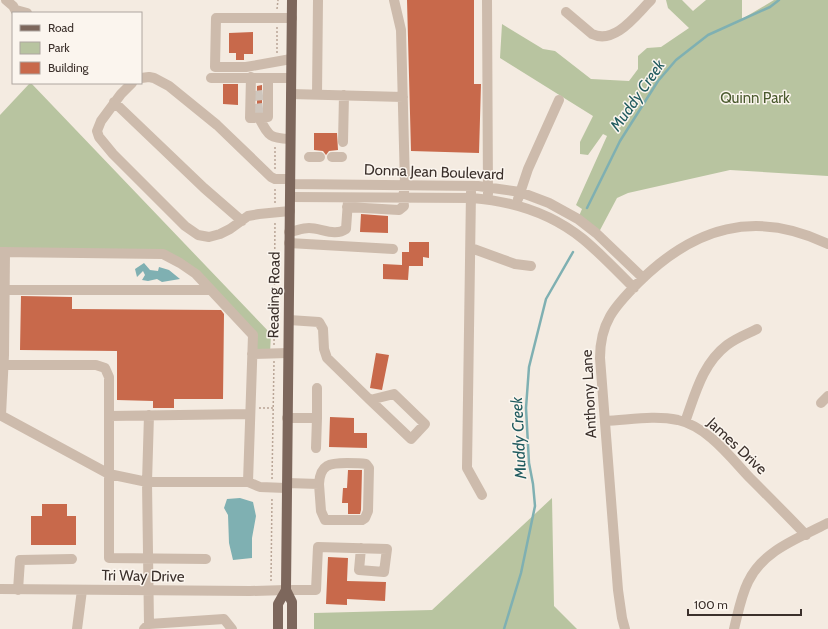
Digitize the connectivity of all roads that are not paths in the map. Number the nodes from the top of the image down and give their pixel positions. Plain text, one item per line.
1 (6, 0) edge
2 (292, 0) edge
3 (318, 0) edge
4 (394, 0) edge
5 (486, 0) edge
6 (651, 0) edge
7 (17, 11) edge
8 (566, 12) dead end
9 (292, 18) junction
10 (291, 59) junction
11 (250, 77) junction
12 (142, 78) edge
13 (211, 78) dead end
14 (291, 78) junction
15 (268, 79) junction
16 (131, 84) edge
17 (291, 94) junction
18 (259, 95) junction
19 (317, 95) junction
20 (344, 95) junction
21 (403, 97) junction
22 (559, 100) dead end
23 (114, 102) junction
24 (259, 108) junction
25 (259, 118) junction
26 (290, 139) junction
27 (343, 142) dead end
28 (309, 157) dead end
29 (320, 157) dead end
30 (332, 157) dead end
31 (342, 157) dead end
32 (290, 182) junction
33 (405, 185) junction
34 (471, 186) junction
35 (488, 187) junction
36 (520, 192) junction
37 (290, 197) junction
38 (403, 198) junction
39 (472, 198) junction
40 (489, 200) junction
41 (348, 202) junction
42 (516, 205) junction
43 (290, 211) junction
44 (242, 221) junction
45 (290, 232) junction
46 (289, 243) junction
47 (828, 244) edge
48 (471, 248) junction
49 (393, 249) dead end
50 (3, 252) edge
51 (531, 266) dead end
52 (643, 278) junction
53 (634, 288) junction
54 (2, 290) edge
55 (210, 290) junction
56 (288, 320) junction
57 (757, 329) dead end
58 (288, 353) junction
59 (252, 354) junction
60 (3, 365) junction
61 (317, 388) dead end
62 (370, 400) junction
63 (252, 411) junction
64 (0, 415) edge
65 (109, 416) junction
66 (149, 416) junction
67 (287, 418) junction
68 (317, 418) junction
69 (605, 421) junction
70 (685, 422) junction
71 (316, 448) dead end
72 (109, 474) junction
73 (147, 482) junction
74 (248, 482) junction
75 (319, 484) junction
76 (286, 485) junction
77 (482, 495) dead end
78 (828, 523) edge
79 (806, 535) junction
80 (361, 548) dead end
81 (148, 557) junction
82 (72, 559) dead end
83 (206, 559) dead end
84 (0, 589) edge
85 (18, 590) junction
86 (82, 590) junction
87 (286, 590) junction
88 (148, 591) junction
89 (193, 625) edge
90 (147, 626) edge
91 (77, 629) edge
92 (182, 629) edge
93 (232, 629) edge
94 (278, 629) edge
95 (292, 629) edge
96 (625, 629) edge
97 (734, 629) edge

1 - 7 street
2 - 9 main road, Reading Road
3 - 19 street
4 - 21 street
5 - 35 street
6 - 8 street
9 - 10 main road, Reading Road
9 - 10 street
10 - 14 main road, Reading Road
11 - 13 street
11 - 15 street
11 - 18 street
12 - 32 street, Donna Jean Boulevard
14 - 15 street
14 - 17 main road, Reading Road
15 - 18 street
16 - 23 street
17 - 19 street
17 - 26 main road, Reading Road
18 - 24 street
18 - 24 street
19 - 20 street
20 - 21 street
20 - 27 street
21 - 33 street
22 - 36 street
23 - 44 street
23 - 44 street
24 - 25 street
24 - 25 street
25 - 26 street
26 - 32 main road, Reading Road
28 - 29 street
30 - 31 street
32 - 33 street, Donna Jean Boulevard
32 - 37 main road, Reading Road
33 - 34 street, Donna Jean Boulevard
33 - 38 street
34 - 35 street, Donna Jean Boulevard
34 - 39 street
35 - 36 street, Donna Jean Boulevard
35 - 40 street
36 - 42 street
36 - 52 street, Donna Jean Boulevard
37 - 41 street, Donna Jean Boulevard
37 - 43 main road, Reading Road
38 - 39 street, Donna Jean Boulevard
38 - 41 street, Donna Jean Boulevard
39 - 40 street, Donna Jean Boulevard
39 - 48 street
40 - 42 street, Donna Jean Boulevard
41 - 45 street
42 - 53 street, Donna Jean Boulevard
43 - 44 street
43 - 45 main road, Reading Road
45 - 46 main road, Reading Road
46 - 49 street
46 - 56 main road, Reading Road
47 - 52 street, Anthony Lane
48 - 51 street
48 - 77 street
50 - 54 street
50 - 55 street
52 - 53 street, Anthony Lane
53 - 69 street, Anthony Lane
54 - 55 street
54 - 60 street
55 - 59 street
56 - 58 main road, Reading Road
56 - 62 street
57 - 70 street
58 - 59 street
58 - 67 main road, Reading Road
59 - 63 street
60 - 64 street
60 - 65 street
61 - 68 street
62 - 62 street
63 - 66 street
63 - 74 street
64 - 72 street
65 - 66 street
65 - 72 street
66 - 73 street
67 - 68 street
67 - 76 main road, Reading Road
68 - 71 street
69 - 70 street, James Drive
69 - 96 street, Anthony Lane
70 - 79 street, James Drive
72 - 73 street
72 - 81 street
73 - 74 street
73 - 81 street
74 - 76 street
75 - 75 street
75 - 76 street
76 - 87 main road, Reading Road
78 - 79 street
79 - 97 street
80 - 87 street, Tri Way Drive
81 - 83 street
81 - 88 street
82 - 85 street
84 - 85 street, Tri Way Drive
85 - 86 street, Tri Way Drive
86 - 88 street, Tri Way Drive
86 - 91 street
87 - 88 street, Tri Way Drive
87 - 94 main road, Reading Road
87 - 95 main road, Reading Road
88 - 90 street
89 - 90 street
89 - 92 street
89 - 93 street

